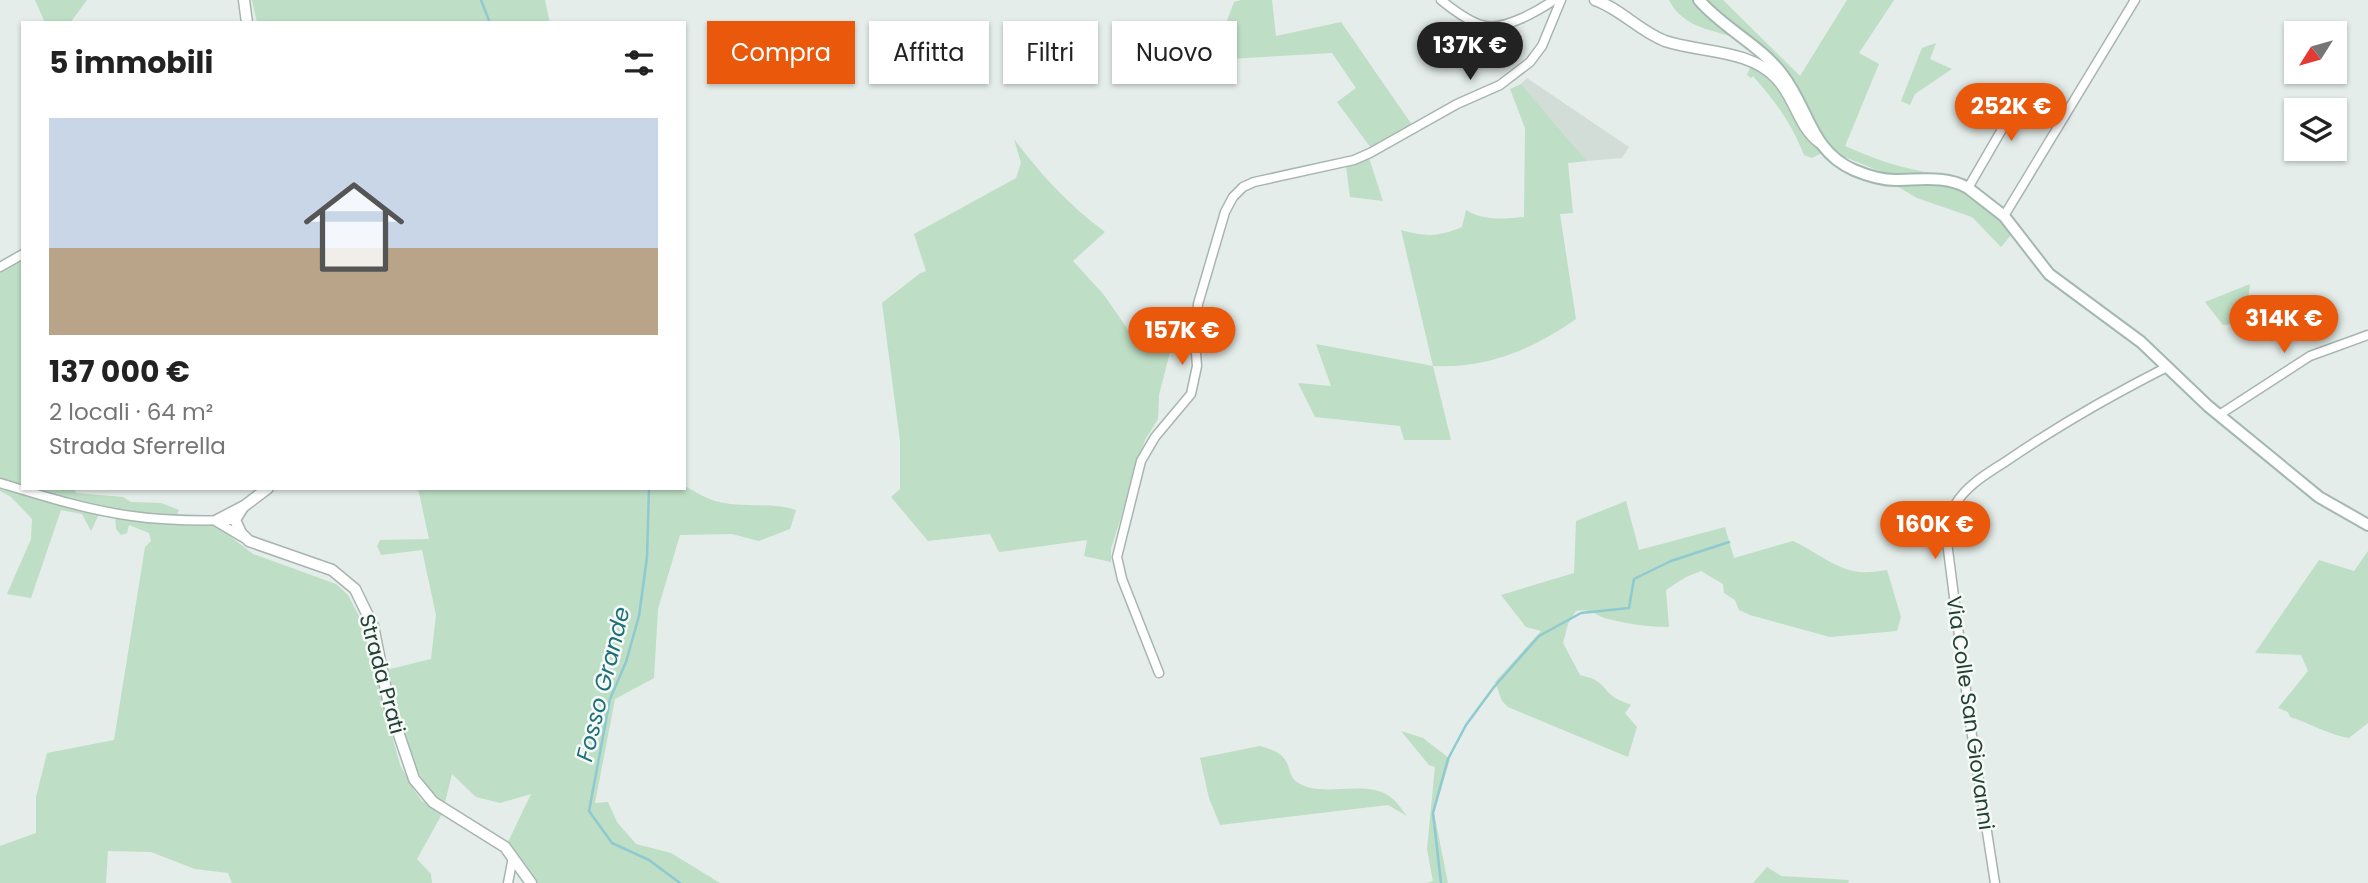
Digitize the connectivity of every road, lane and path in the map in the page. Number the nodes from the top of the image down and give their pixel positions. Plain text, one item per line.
1 (244, 0) edge
2 (1441, 0) edge
3 (1553, 0) edge
4 (1561, 0) edge
5 (1595, 0) edge
6 (1699, 0) edge
7 (2135, 0) edge
8 (247, 21) edge
9 (2060, 122) junction
10 (1819, 142) junction
11 (1968, 187) junction
12 (2004, 216) junction
13 (21, 255) edge
14 (0, 267) edge
15 (2368, 335) edge
16 (2167, 366) junction
17 (2219, 415) junction
18 (0, 483) edge
19 (21, 489) edge
20 (23, 490) edge
21 (265, 490) edge
22 (248, 503) junction
23 (235, 520) junction
24 (214, 521) junction
25 (2368, 525) edge
26 (244, 538) junction
27 (1159, 673) dead end
28 (513, 857) junction
29 (508, 883) edge
30 (531, 883) edge
31 (1995, 883) edge

1 - 8 street
2 - 3 street
4 - 27 street
5 - 10 street
6 - 10 main road
7 - 9 street
9 - 11 street
9 - 12 street
10 - 11 main road
11 - 12 main road
12 - 16 main road
13 - 14 street
15 - 17 street
16 - 17 main road
16 - 31 street, Via Colle San Giovanni
17 - 25 main road
18 - 19 street
20 - 24 street
21 - 22 street
22 - 23 street
22 - 24 street
23 - 24 street
23 - 26 street
24 - 26 street
26 - 28 street, Strada Prati
28 - 29 street
28 - 30 street, Strada Prati

